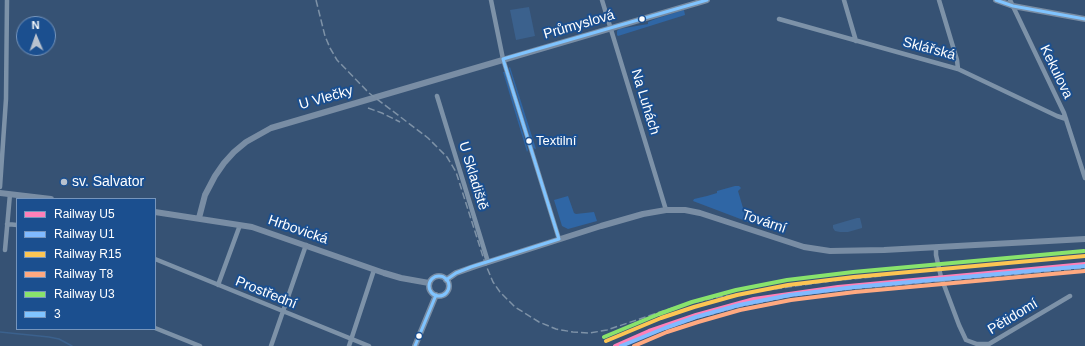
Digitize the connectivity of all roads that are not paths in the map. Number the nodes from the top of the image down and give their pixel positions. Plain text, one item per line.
1 (7, 0) edge
2 (491, 0) edge
3 (602, 0) edge
4 (707, 0) edge
5 (844, 0) edge
6 (939, 0) edge
7 (996, 0) edge
8 (1012, 3) edge
9 (779, 19) dead end
10 (1085, 19) edge
11 (611, 28) junction
12 (856, 41) junction
13 (503, 59) junction
14 (958, 69) junction
15 (437, 96) dead end
16 (0, 99) edge
17 (6, 99) junction
18 (1066, 119) junction
19 (1085, 178) edge
20 (0, 187) edge
21 (0, 193) edge
22 (10, 194) junction
23 (44, 198) edge
24 (666, 210) junction
25 (156, 212) edge
26 (199, 218) junction
27 (7, 224) junction
28 (16, 225) edge
29 (240, 225) junction
30 (559, 239) junction
31 (1085, 239) edge
32 (306, 245) junction
33 (936, 246) junction
34 (5, 250) dead end
35 (156, 261) edge
36 (488, 262) junction
37 (374, 270) junction
38 (446, 280) junction
39 (429, 283) junction
40 (218, 285) junction
41 (436, 296) junction
42 (1070, 296) dead end
43 (283, 311) junction
44 (156, 328) edge
45 (351, 339) junction
46 (200, 346) edge
47 (271, 346) edge
48 (349, 346) edge
49 (369, 346) edge
50 (414, 346) edge

1 - 17 street
2 - 13 street
3 - 11 street, Na Luhách
4 - 11 street, Průmyslová
5 - 12 street
6 - 14 street
7 - 8 street
8 - 10 street
8 - 18 street, Kekulova
9 - 12 street, Sklářská
11 - 13 street, Průmyslová
11 - 24 street, Na Luhách
12 - 14 street, Sklářská
13 - 26 street, U Vlečky
13 - 30 street
14 - 18 street, Sklářská
15 - 36 street, U Skladiště
16 - 17 street
17 - 20 street
18 - 19 street, Kekulova
21 - 22 street
22 - 23 street
22 - 27 street
24 - 30 street, Tovární
24 - 33 street, Tovární
25 - 26 street, Hrbovická
26 - 29 street, Hrbovická
27 - 28 street
27 - 34 street
29 - 32 street, Hrbovická
29 - 40 street
30 - 36 street, Tovární
31 - 33 street, Tovární
32 - 37 street, Hrbovická
32 - 43 street
33 - 42 street, Pětidomí
35 - 40 street, Prostřední
36 - 38 street, Tovární
37 - 39 street, Hrbovická
37 - 45 street
38 - 39 street
38 - 41 street
39 - 41 street
40 - 43 street, Prostřední
41 - 50 street
43 - 45 street, Prostřední
43 - 47 street
44 - 46 street
45 - 48 street
45 - 49 street, Prostřední

